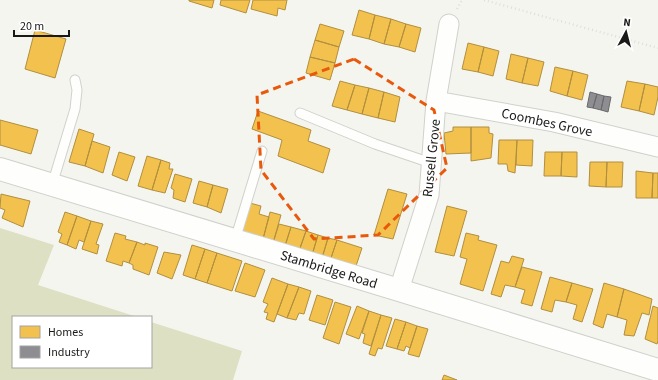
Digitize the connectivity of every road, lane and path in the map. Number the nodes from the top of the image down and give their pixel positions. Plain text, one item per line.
1 (484, 0) edge
2 (449, 24) dead end
3 (658, 48) edge
4 (75, 80) dead end
5 (436, 101) junction
6 (300, 113) dead end
7 (658, 147) edge
8 (262, 152) dead end
9 (431, 163) junction
10 (0, 169) edge
11 (52, 185) junction
12 (235, 240) junction
13 (399, 290) junction
14 (658, 370) edge

1 - 3 path
2 - 5 street, Russell Grove
4 - 11 lane
5 - 7 street, Coombes Grove
5 - 9 street, Russell Grove
6 - 9 lane
8 - 12 lane
9 - 13 street, Russell Grove
10 - 11 street, Stambridge Road
11 - 12 street, Stambridge Road
12 - 13 street, Stambridge Road
13 - 14 street, Stambridge Road

